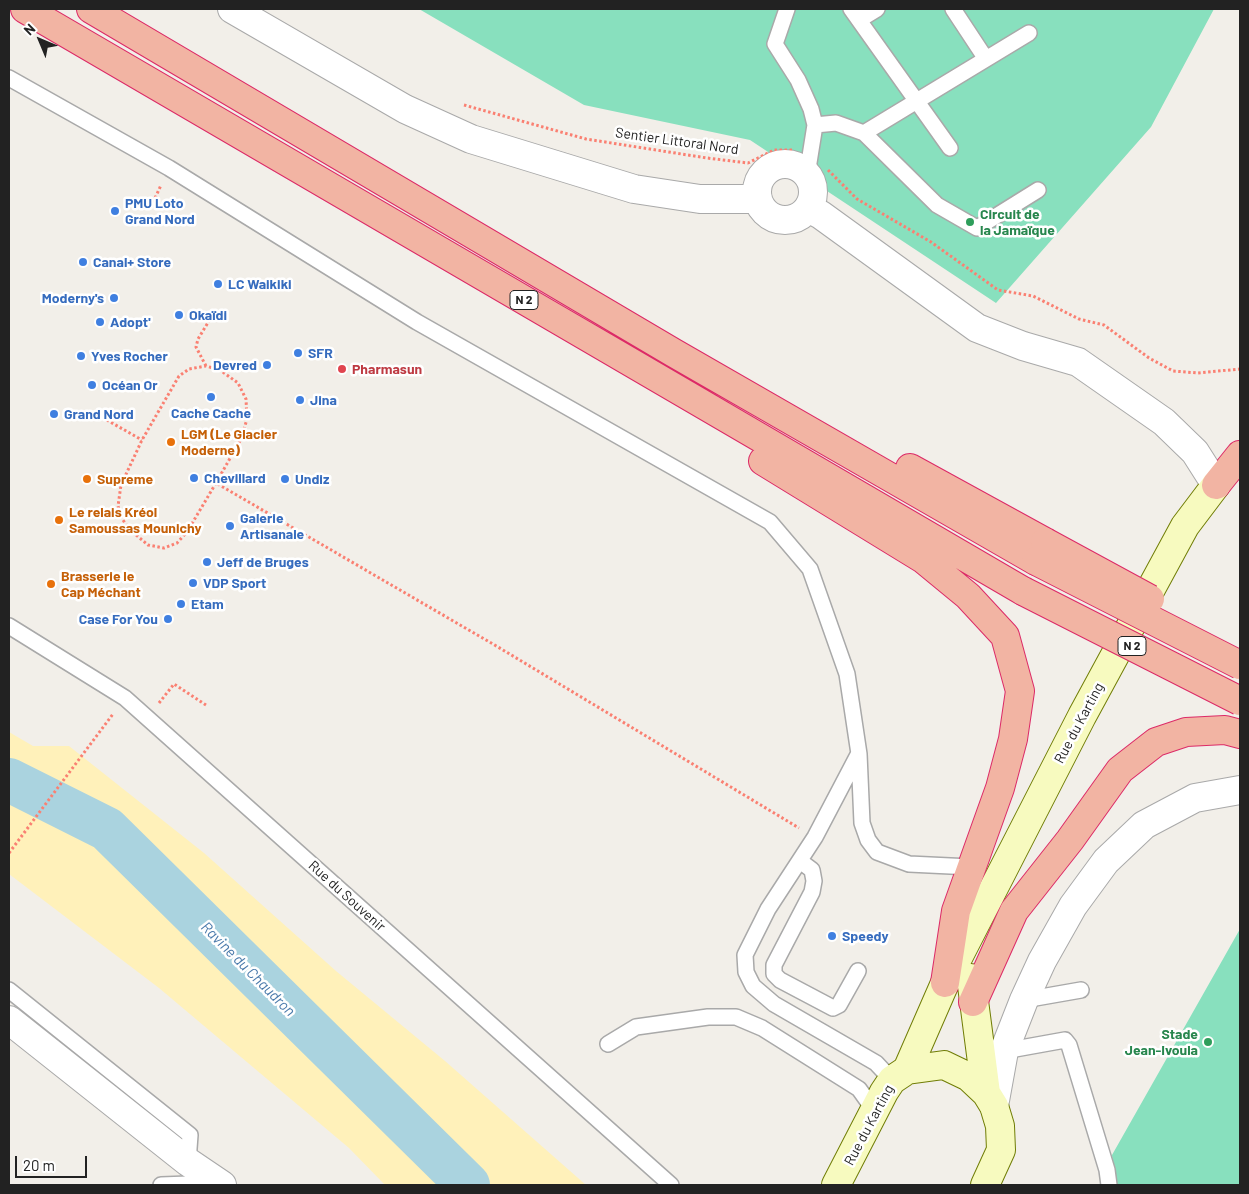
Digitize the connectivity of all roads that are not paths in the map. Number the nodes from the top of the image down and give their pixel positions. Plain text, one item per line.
1 (26, 9) edge
2 (91, 9) edge
3 (232, 9) edge
4 (787, 9) edge
5 (877, 9) edge
6 (953, 9) edge
7 (854, 12) edge
8 (1029, 33) dead end
9 (986, 59) junction
10 (9, 78) edge
11 (917, 102) junction
12 (815, 125) junction
13 (864, 133) junction
14 (950, 148) dead end
15 (809, 166) junction
16 (1038, 190) dead end
17 (758, 199) junction
18 (808, 208) junction
19 (660, 380) junction
20 (1240, 455) edge
21 (1240, 470) edge
22 (1216, 485) junction
23 (1040, 552) junction
24 (9, 626) edge
25 (1240, 646) edge
26 (1240, 665) edge
27 (1240, 701) edge
28 (1240, 734) edge
29 (859, 754) junction
30 (1240, 790) edge
31 (800, 861) junction
32 (970, 866) junction
33 (976, 922) junction
34 (858, 971) dead end
35 (945, 982) junction
36 (9, 990) edge
37 (1081, 990) dead end
38 (1024, 1000) junction
39 (973, 1002) junction
40 (9, 1020) edge
41 (608, 1044) dead end
42 (1004, 1051) junction
43 (900, 1075) junction
44 (990, 1100) junction
45 (874, 1110) junction
46 (188, 1162) junction
47 (220, 1184) edge
48 (161, 1185) edge
49 (671, 1185) edge
50 (836, 1185) edge
51 (985, 1185) edge
52 (1109, 1185) edge

1 - 19 highway, N 2
2 - 23 highway, N 2
3 - 17 street
4 - 12 lane
5 - 7 lane
6 - 9 lane
7 - 11 lane
8 - 9 lane
9 - 11 lane
10 - 29 lane
11 - 13 lane
11 - 14 lane
12 - 13 lane
12 - 15 lane
13 - 16 lane
15 - 17 street
15 - 18 street
17 - 18 street
18 - 22 street
19 - 27 highway, N 2, bridge
19 - 32 highway
20 - 22 highway
21 - 22 highway
22 - 33 main road, Rue du Karting
23 - 25 highway, bridge
23 - 26 highway, N 2, bridge
24 - 49 lane, Rue du Souvenir
28 - 39 highway
29 - 31 lane
29 - 32 lane
30 - 38 street
31 - 34 lane
31 - 43 lane
32 - 35 highway
33 - 35 main road, Rue du Karting
33 - 39 main road, Rue du Karting
35 - 43 main road, Rue du Karting
36 - 46 lane
37 - 38 lane
38 - 42 street
39 - 44 main road, Rue du Karting
40 - 46 street
41 - 45 lane
42 - 44 street
42 - 52 lane
43 - 44 main road
43 - 45 main road, Rue du Karting
44 - 51 main road, Rue du Karting
45 - 50 main road, Rue du Karting
46 - 47 street
47 - 48 lane

